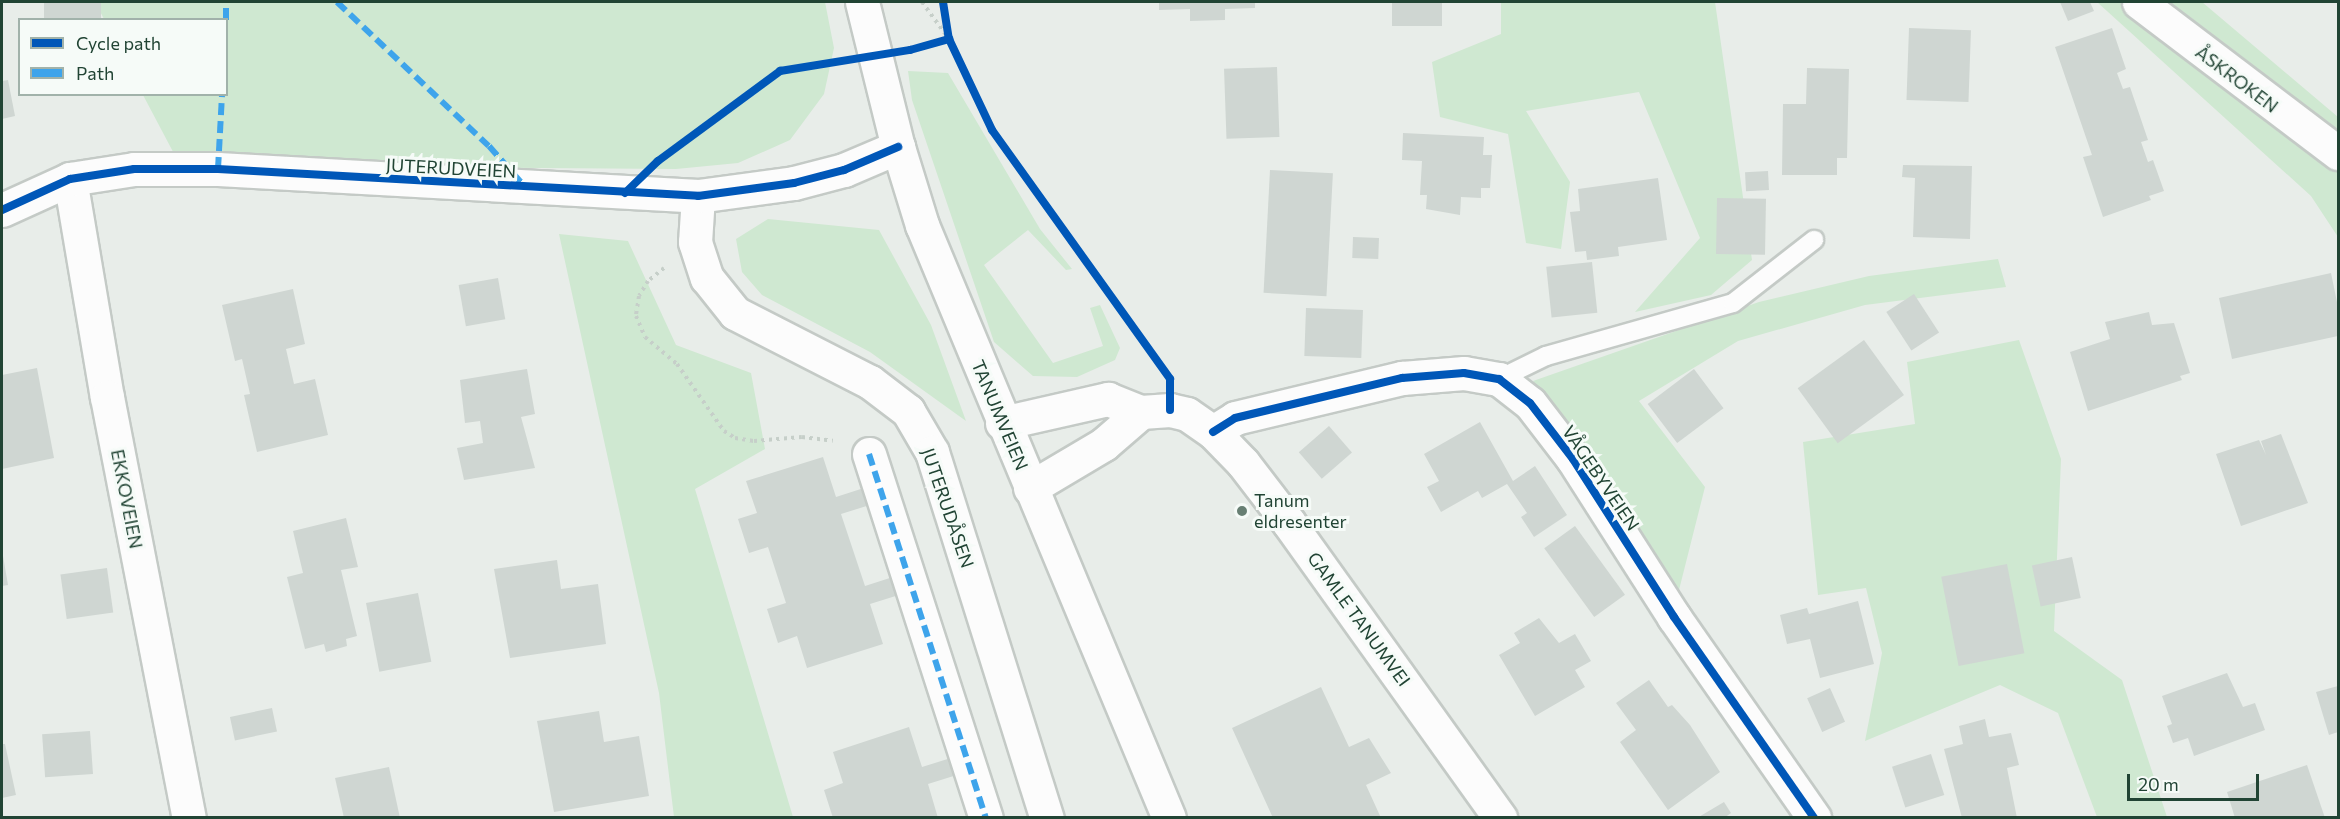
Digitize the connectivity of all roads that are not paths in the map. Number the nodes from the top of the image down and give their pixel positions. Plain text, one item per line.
1 (862, 2) edge
2 (2139, 2) edge
3 (898, 147) junction
4 (2338, 153) edge
5 (70, 179) junction
6 (698, 196) junction
7 (2, 210) edge
8 (1814, 240) dead end
9 (1499, 379) junction
10 (1141, 412) junction
11 (1002, 423) junction
12 (1213, 432) junction
13 (870, 454) road end
14 (1030, 488) junction
15 (189, 818) edge
16 (986, 818) edge
17 (1047, 818) edge
18 (1169, 818) edge
19 (1500, 818) edge
20 (1814, 818) edge

1 - 3 street, TANUMVEIEN
2 - 4 street, ÅSKROKEN
3 - 6 street, JUTERUDVEIEN
3 - 11 street, TANUMVEIEN
5 - 6 street, JUTERUDVEIEN
5 - 7 street, JUTERUDVEIEN
5 - 15 street, EKKOVEIEN
6 - 17 street, JUTERUDÅSEN
8 - 9 lane
9 - 12 street, VÅGEBYVEIEN
9 - 20 street, VÅGEBYVEIEN
10 - 11 street, GAMLE TANUMVEI
10 - 12 street, GAMLE TANUMVEI
10 - 14 street
11 - 14 street, TANUMVEIEN
12 - 19 street, GAMLE TANUMVEI
13 - 16 street
14 - 18 street, TANUMVEIEN

